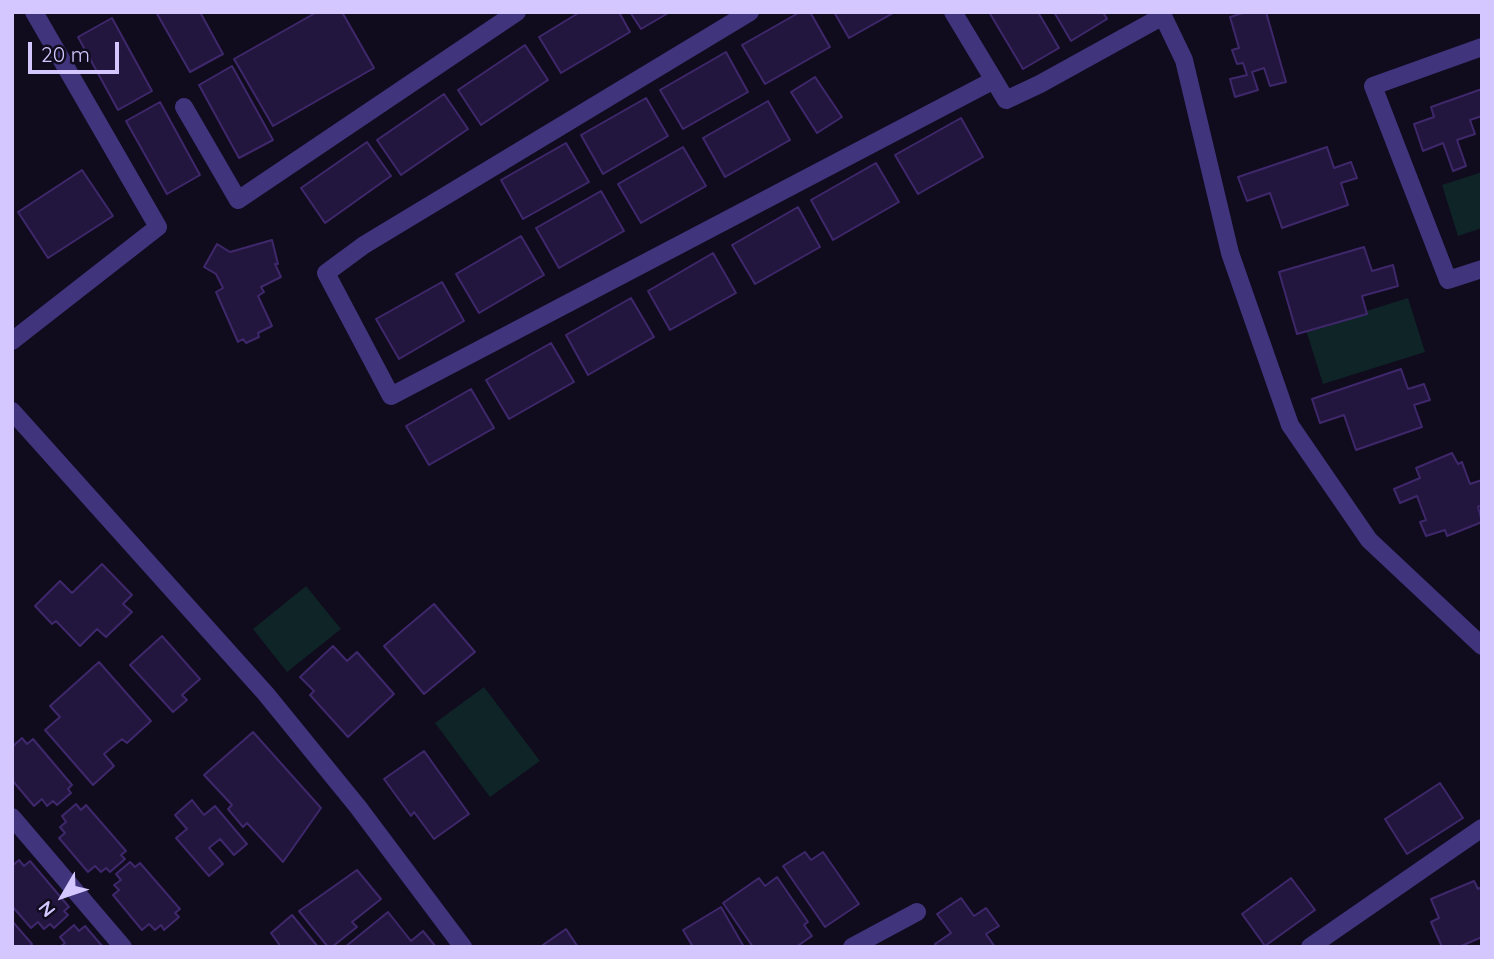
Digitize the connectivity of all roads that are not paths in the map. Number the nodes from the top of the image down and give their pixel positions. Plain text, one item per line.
1 (34, 12) edge
2 (517, 12) edge
3 (750, 12) edge
4 (953, 12) edge
5 (1162, 14) edge
6 (1482, 47) edge
7 (994, 80) junction
8 (184, 107) dead end
9 (1482, 269) edge
10 (12, 341) edge
11 (12, 411) edge
12 (1482, 646) edge
13 (12, 817) edge
14 (1482, 828) edge
15 (917, 912) dead end
16 (1317, 945) edge
17 (123, 947) edge
18 (463, 947) edge
19 (852, 947) edge

1 - 10 street
2 - 8 street
3 - 7 street
4 - 7 street
5 - 7 street
5 - 12 street
6 - 9 street
11 - 18 street
13 - 17 street
14 - 16 street
15 - 19 street

